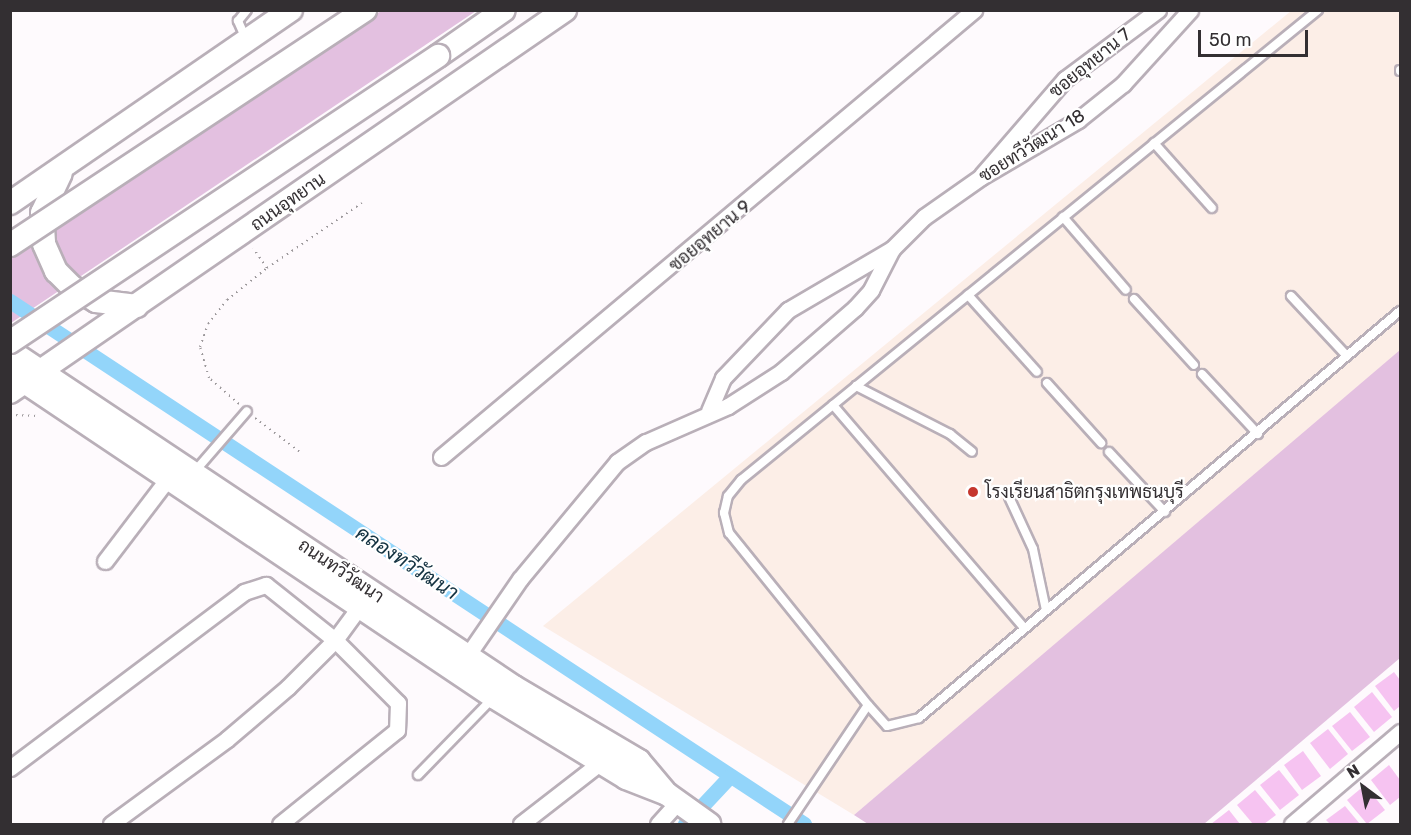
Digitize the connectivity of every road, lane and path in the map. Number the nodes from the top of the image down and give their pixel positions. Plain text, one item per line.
1 (247, 10) edge
2 (291, 10) edge
3 (365, 10) edge
4 (504, 10) edge
5 (565, 10) edge
6 (975, 10) edge
7 (1158, 10) edge
8 (1190, 10) edge
9 (1318, 10) edge
10 (247, 41) junction
11 (1154, 143) junction
12 (65, 166) junction
13 (981, 177) junction
14 (10, 203) edge
15 (362, 203) dead end
16 (1212, 208) dead end
17 (1063, 218) junction
18 (243, 233) junction
19 (10, 245) edge
20 (892, 249) junction
21 (267, 268) junction
22 (1126, 290) dead end
23 (968, 295) junction
24 (1291, 296) dead end
25 (1134, 299) dead end
26 (1401, 311) edge
27 (128, 312) junction
28 (10, 342) edge
29 (10, 351) edge
30 (1347, 356) junction
31 (1194, 365) dead end
32 (1037, 372) dead end
33 (1202, 374) dead end
34 (27, 376) edge
35 (1047, 383) dead end
36 (856, 386) junction
37 (832, 405) junction
38 (247, 411) junction
39 (709, 411) junction
40 (10, 415) edge
41 (38, 416) dead end
42 (1258, 434) junction
43 (1101, 443) dead end
44 (300, 452) dead end
45 (972, 452) dead end
46 (1109, 452) dead end
47 (441, 457) dead end
48 (199, 467) junction
49 (169, 477) junction
50 (1009, 497) dead end
51 (1165, 512) junction
52 (105, 561) dead end
53 (360, 606) junction
54 (1046, 610) junction
55 (1024, 628) junction
56 (335, 640) junction
57 (468, 656) junction
58 (494, 697) junction
59 (868, 705) junction
60 (1401, 732) edge
61 (601, 762) junction
62 (10, 768) edge
63 (418, 775) dead end
64 (689, 810) edge
65 (111, 825) edge
66 (280, 825) edge
67 (521, 825) edge
68 (658, 825) edge
69 (788, 825) edge
70 (1292, 825) edge

1 - 10 lane
2 - 10 main road
3 - 19 main road, bridge
4 - 28 main road, ถนนอุทยาน, bridge
5 - 18 main road, ถนนอุทยาน
6 - 47 street, ซอยอุทยาน 9
7 - 13 street, ซอยอุทยาน 7
8 - 13 street, ซอยทวีวัฒนา 18
9 - 11 lane
10 - 12 main road
11 - 16 lane
11 - 17 lane
12 - 14 main road
12 - 27 main road
13 - 20 street, ซอยทวีวัฒนา 18
15 - 21 path
17 - 22 lane
17 - 23 lane
18 - 21 path
18 - 27 main road, ถนนอุทยาน
20 - 39 street, ซอยทวีวัฒนา 18
20 - 39 street, ซอยทวีวัฒนา 18
21 - 38 path
23 - 32 lane
23 - 36 lane
24 - 30 lane
25 - 31 lane
26 - 30 lane
27 - 34 main road, ถนนอุทยาน
29 - 34 main road, ถนนทวีวัฒนา
30 - 42 lane
33 - 42 lane
34 - 48 main road, ถนนทวีวัฒนา
34 - 49 main road, ถนนทวีวัฒนา
35 - 43 lane
36 - 37 lane
36 - 45 lane
37 - 55 lane
37 - 59 lane
38 - 44 path
38 - 48 lane
39 - 57 street, ซอยทวีวัฒนา 18
40 - 41 path
42 - 51 lane
46 - 51 lane
48 - 57 main road, ถนนทวีวัฒนา
49 - 52 street
49 - 53 main road, ถนนทวีวัฒนา
50 - 54 lane
51 - 54 lane
53 - 56 street
53 - 58 main road, ถนนทวีวัฒนา
54 - 55 lane
55 - 59 lane
56 - 62 street
56 - 65 street
56 - 66 street
57 - 64 main road, ถนนทวีวัฒนา
58 - 61 main road, ถนนทวีวัฒนา
58 - 63 lane
59 - 69 lane
60 - 70 street
61 - 64 main road, ถนนทวีวัฒนา
61 - 67 street
64 - 68 street

